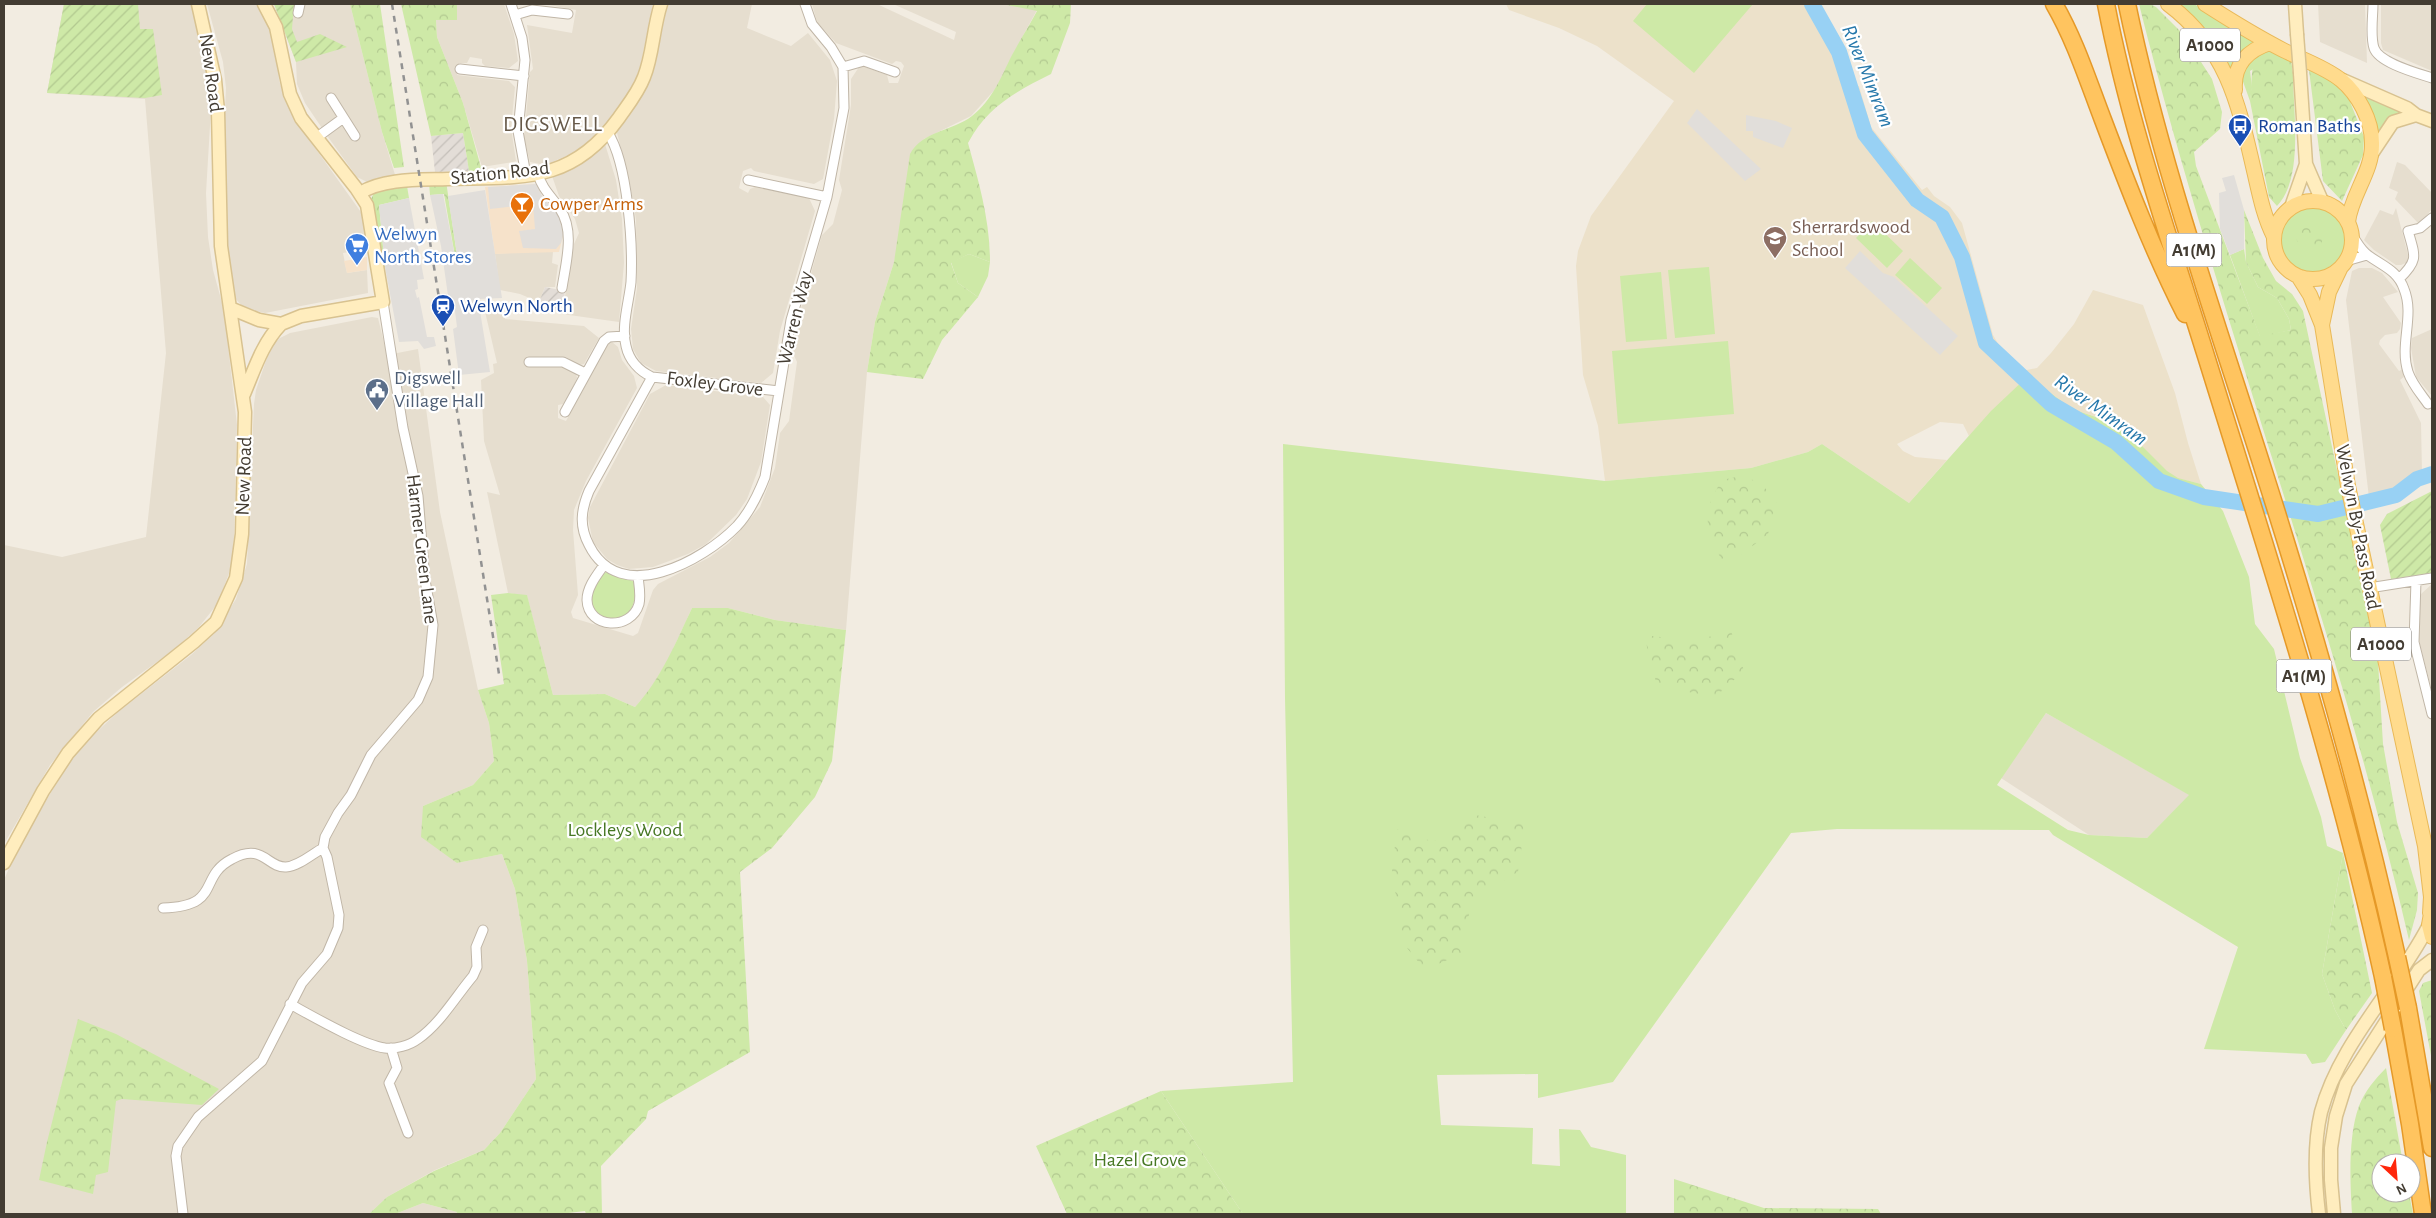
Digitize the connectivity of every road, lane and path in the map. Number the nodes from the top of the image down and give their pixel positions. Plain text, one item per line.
1 (198, 4) edge
2 (264, 4) edge
3 (511, 4) edge
4 (661, 4) edge
5 (805, 4) edge
6 (2054, 4) edge
7 (2106, 4) edge
8 (2126, 4) edge
9 (2168, 4) edge
10 (2204, 4) edge
11 (2295, 4) edge
12 (2373, 4) edge
13 (568, 14) dead end
14 (515, 15) junction
15 (2270, 43) junction
16 (843, 67) junction
17 (460, 69) dead end
18 (895, 72) dead end
19 (524, 76) junction
20 (2432, 78) edge
21 (2340, 79) junction
22 (331, 98) dead end
23 (2236, 99) junction
24 (2416, 115) junction
25 (342, 119) junction
26 (2432, 122) edge
27 (608, 133) junction
28 (355, 136) dead end
29 (316, 138) junction
30 (2371, 155) junction
31 (2306, 164) junction
32 (532, 174) junction
33 (748, 180) dead end
34 (360, 193) junction
35 (827, 196) junction
36 (2322, 201) junction
37 (2291, 207) junction
38 (2432, 218) edge
39 (2350, 228) junction
40 (2274, 237) junction
41 (2367, 255) junction
42 (2343, 265) junction
43 (2298, 276) junction
44 (2399, 279) junction
45 (562, 288) dead end
46 (383, 302) junction
47 (230, 308) junction
48 (282, 324) junction
49 (2322, 325) junction
50 (625, 336) junction
51 (2206, 356) junction
52 (529, 362) dead end
53 (585, 373) junction
54 (652, 377) junction
55 (779, 392) junction
56 (243, 395) junction
57 (2428, 404) dead end
58 (565, 412) dead end
59 (604, 565) junction
60 (638, 577) junction
61 (2432, 578) edge
62 (2416, 580) junction
63 (2369, 588) junction
64 (2432, 714) edge
65 (323, 848) junction
66 (2429, 852) edge
67 (4, 863) edge
68 (162, 908) dead end
69 (2431, 921) edge
70 (483, 930) dead end
71 (2432, 960) edge
72 (290, 1004) junction
73 (390, 1048) junction
74 (408, 1133) dead end
75 (2432, 1148) edge
76 (184, 1214) edge
77 (2319, 1214) edge
78 (2334, 1214) edge
79 (2423, 1214) edge

1 - 47 street, New Road
2 - 29 street, Harmer Green Lane
3 - 14 street
4 - 27 street, Station Road
5 - 16 street
6 - 51 highway
7 - 51 highway, A1(M)
8 - 75 highway, A1(M), bridge
9 - 23 main road, A1000
10 - 15 main road, A1000
11 - 31 street, bridge
12 - 20 street
13 - 14 street
14 - 19 street
15 - 21 main road, A1000
15 - 23 main road, A1000
16 - 18 street
16 - 35 street, Warren Way
17 - 19 street
19 - 32 street
21 - 24 street
21 - 30 main road, A1000
22 - 25 street
23 - 40 main road, A1000
24 - 26 street
24 - 30 street
25 - 28 street
25 - 29 street
27 - 32 street, Station Road
27 - 50 street
29 - 34 street, Harmer Green Lane
30 - 39 main road, A1000
31 - 36 street
31 - 37 street
32 - 34 street, Station Road
32 - 45 street
33 - 35 street
34 - 46 street, Harmer Green Lane
35 - 55 street, Warren Way
36 - 37 main road
36 - 39 main road
37 - 40 main road
38 - 44 street
39 - 41 street
39 - 42 main road
40 - 43 main road
41 - 42 street
41 - 44 street
42 - 43 main road
42 - 49 main road, Welwyn By-Pass Road / A1000
43 - 49 main road, Welwyn By-Pass Road / A1000
44 - 57 street
46 - 48 street
46 - 65 street, Harmer Green Lane
47 - 48 street
47 - 56 street, New Road
48 - 56 street
49 - 63 main road, Welwyn By-Pass Road / A1000
50 - 53 street
50 - 54 street
51 - 79 highway, A1(M), bridge
52 - 53 street
53 - 58 street
54 - 55 street, Foxley Grove
54 - 59 street, Warren Way
55 - 60 street, Warren Way
56 - 67 street, New Road
59 - 60 street, Warren Way
59 - 60 street
61 - 62 street
62 - 63 street
62 - 64 street
63 - 66 main road, Welwyn By-Pass Road / A1000
65 - 68 street
65 - 72 street
66 - 69 main road, Welwyn By-Pass Road / A1000
69 - 77 street
70 - 73 street
71 - 78 street
72 - 73 street
72 - 76 street
73 - 74 street

